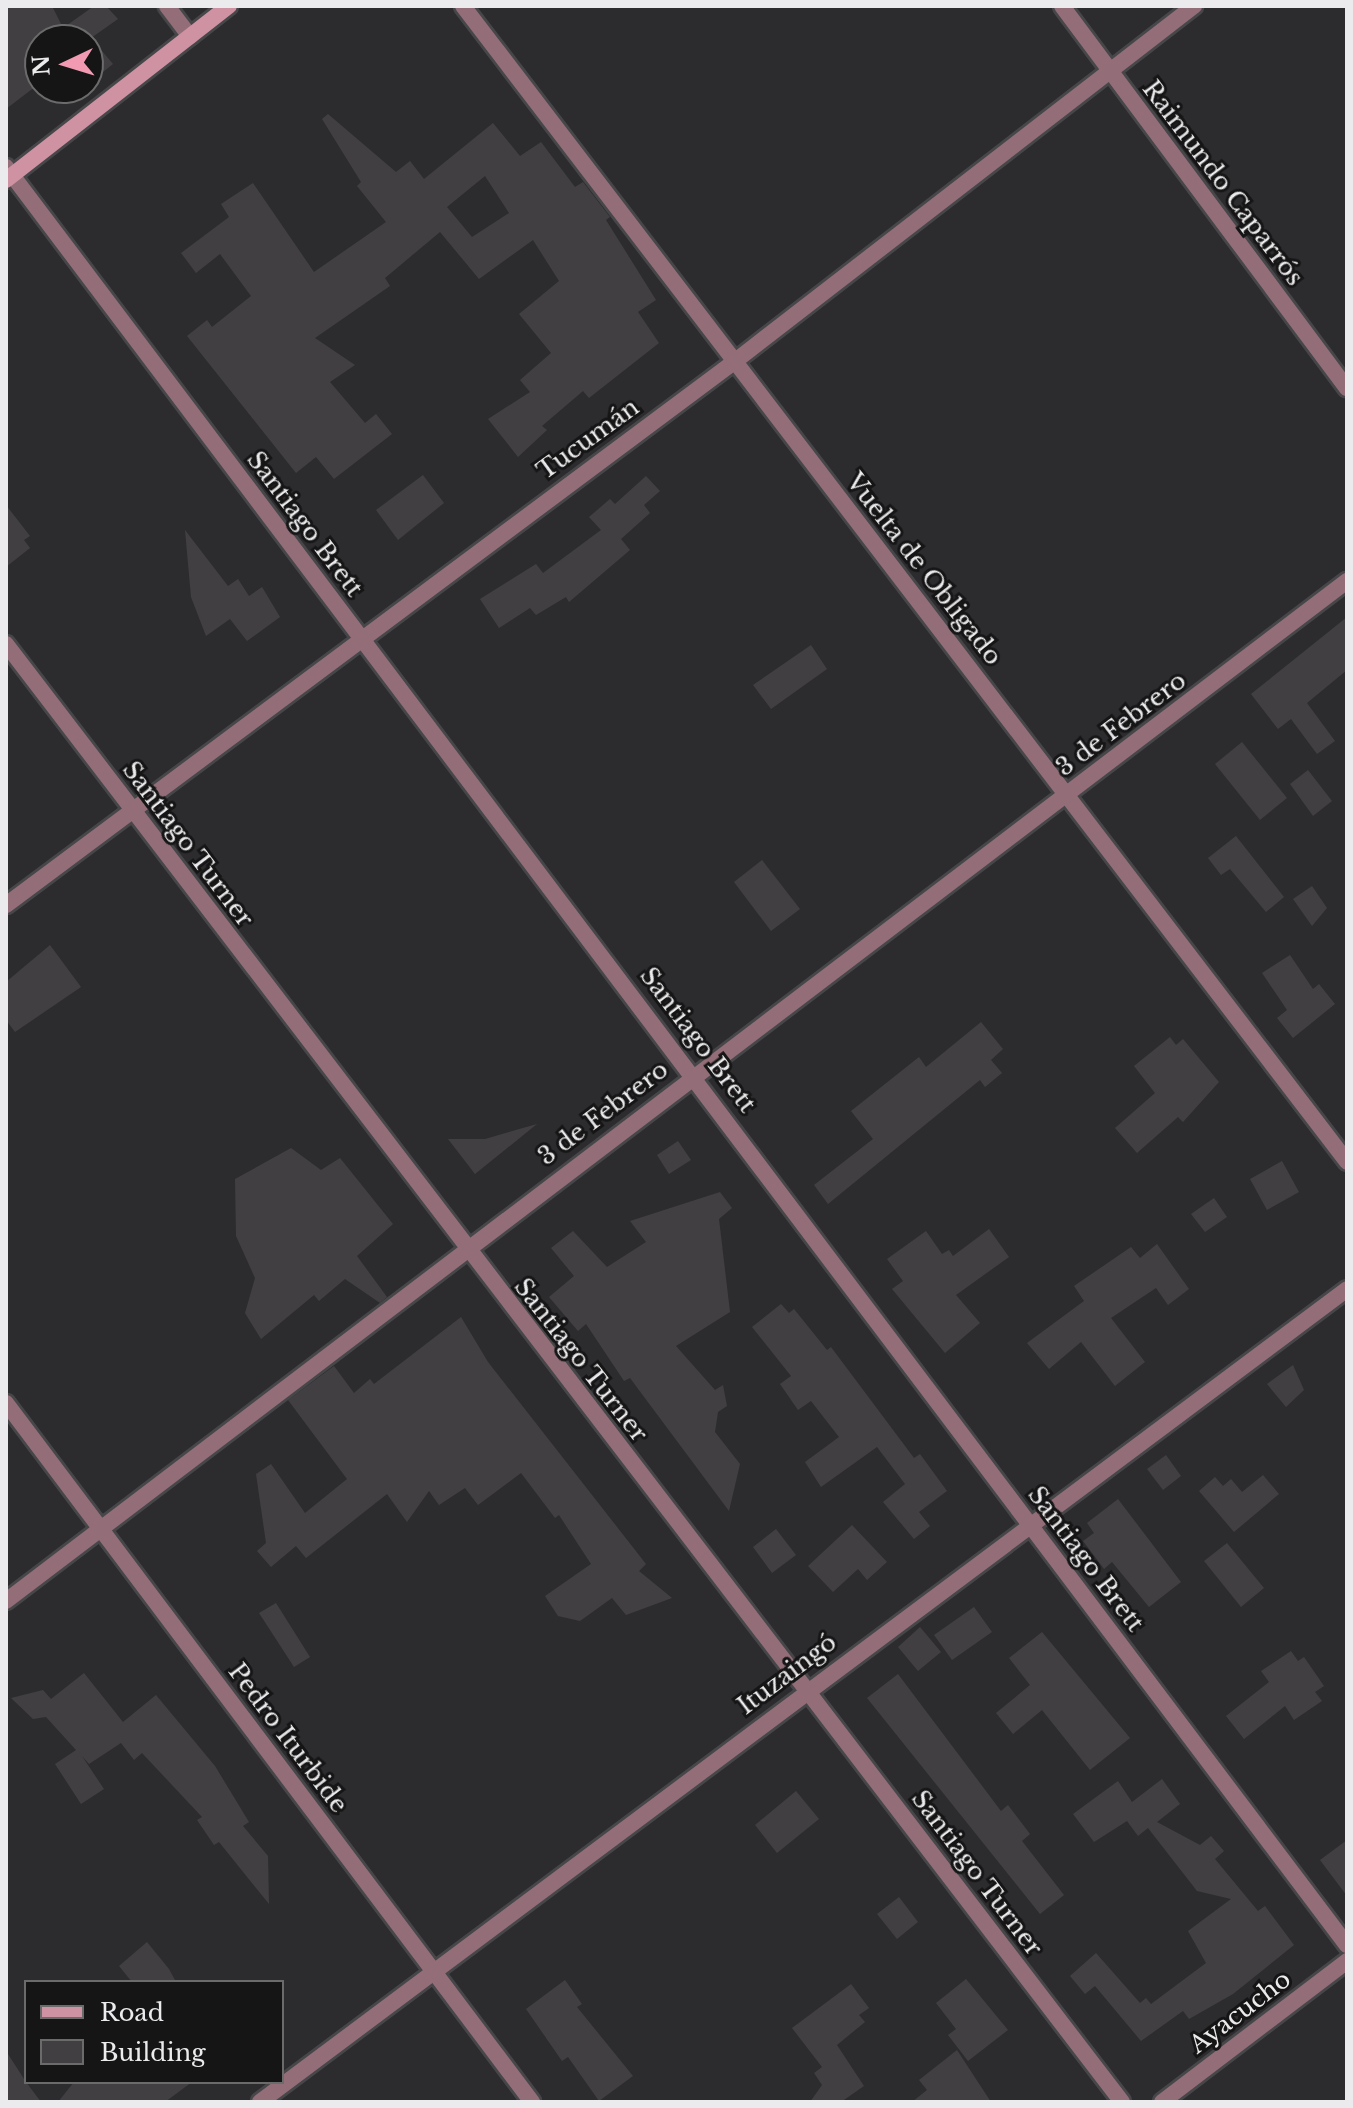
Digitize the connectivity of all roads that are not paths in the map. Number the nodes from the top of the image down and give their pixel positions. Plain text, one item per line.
1 (167, 6) edge
2 (229, 6) edge
3 (463, 6) edge
4 (1062, 6) edge
5 (1194, 6) edge
6 (190, 36) junction
7 (1108, 70) junction
8 (8, 174) edge
9 (734, 362) junction
10 (1347, 389) edge
11 (1347, 581) edge
12 (360, 637) junction
13 (6, 644) edge
14 (1068, 794) junction
15 (132, 810) junction
16 (6, 905) edge
17 (694, 1074) junction
18 (1347, 1162) edge
19 (465, 1249) junction
20 (1347, 1289) edge
21 (6, 1403) edge
22 (1029, 1524) junction
23 (102, 1529) junction
24 (6, 1601) edge
25 (806, 1689) junction
26 (1347, 1945) edge
27 (1347, 1961) edge
28 (435, 1974) junction
29 (260, 2102) edge
30 (532, 2102) edge
31 (1122, 2102) edge
32 (1162, 2102) edge

1 - 6 street
2 - 6 main road
3 - 9 street, Vuelta de Obligado
4 - 7 street, Raimundo Caparrós
5 - 7 street, Tucumán
6 - 8 main road
7 - 9 street, Tucumán
7 - 10 street, Raimundo Caparrós
8 - 12 street, Santiago Brett
9 - 12 street, Tucumán
9 - 14 street, Vuelta de Obligado
11 - 14 street, 3 de Febrero
12 - 15 street, Tucumán
12 - 17 street, Santiago Brett
13 - 15 street, Santiago Turner
14 - 17 street, 3 de Febrero
14 - 18 street, Vuelta de Obligado
15 - 16 street, Tucumán
15 - 19 street, Santiago Turner
17 - 19 street, 3 de Febrero
17 - 22 street, Santiago Brett
19 - 23 street, 3 de Febrero
19 - 25 street, Santiago Turner
20 - 22 street, Ituzaingó
21 - 23 street, Pedro Iturbide
22 - 25 street, Ituzaingó
22 - 26 street, Santiago Brett
23 - 24 street, 3 de Febrero
23 - 28 street, Pedro Iturbide
25 - 28 street, Ituzaingó
25 - 31 street, Santiago Turner
27 - 32 street, Ayacucho
28 - 29 street, Ituzaingó
28 - 30 street, Pedro Iturbide

